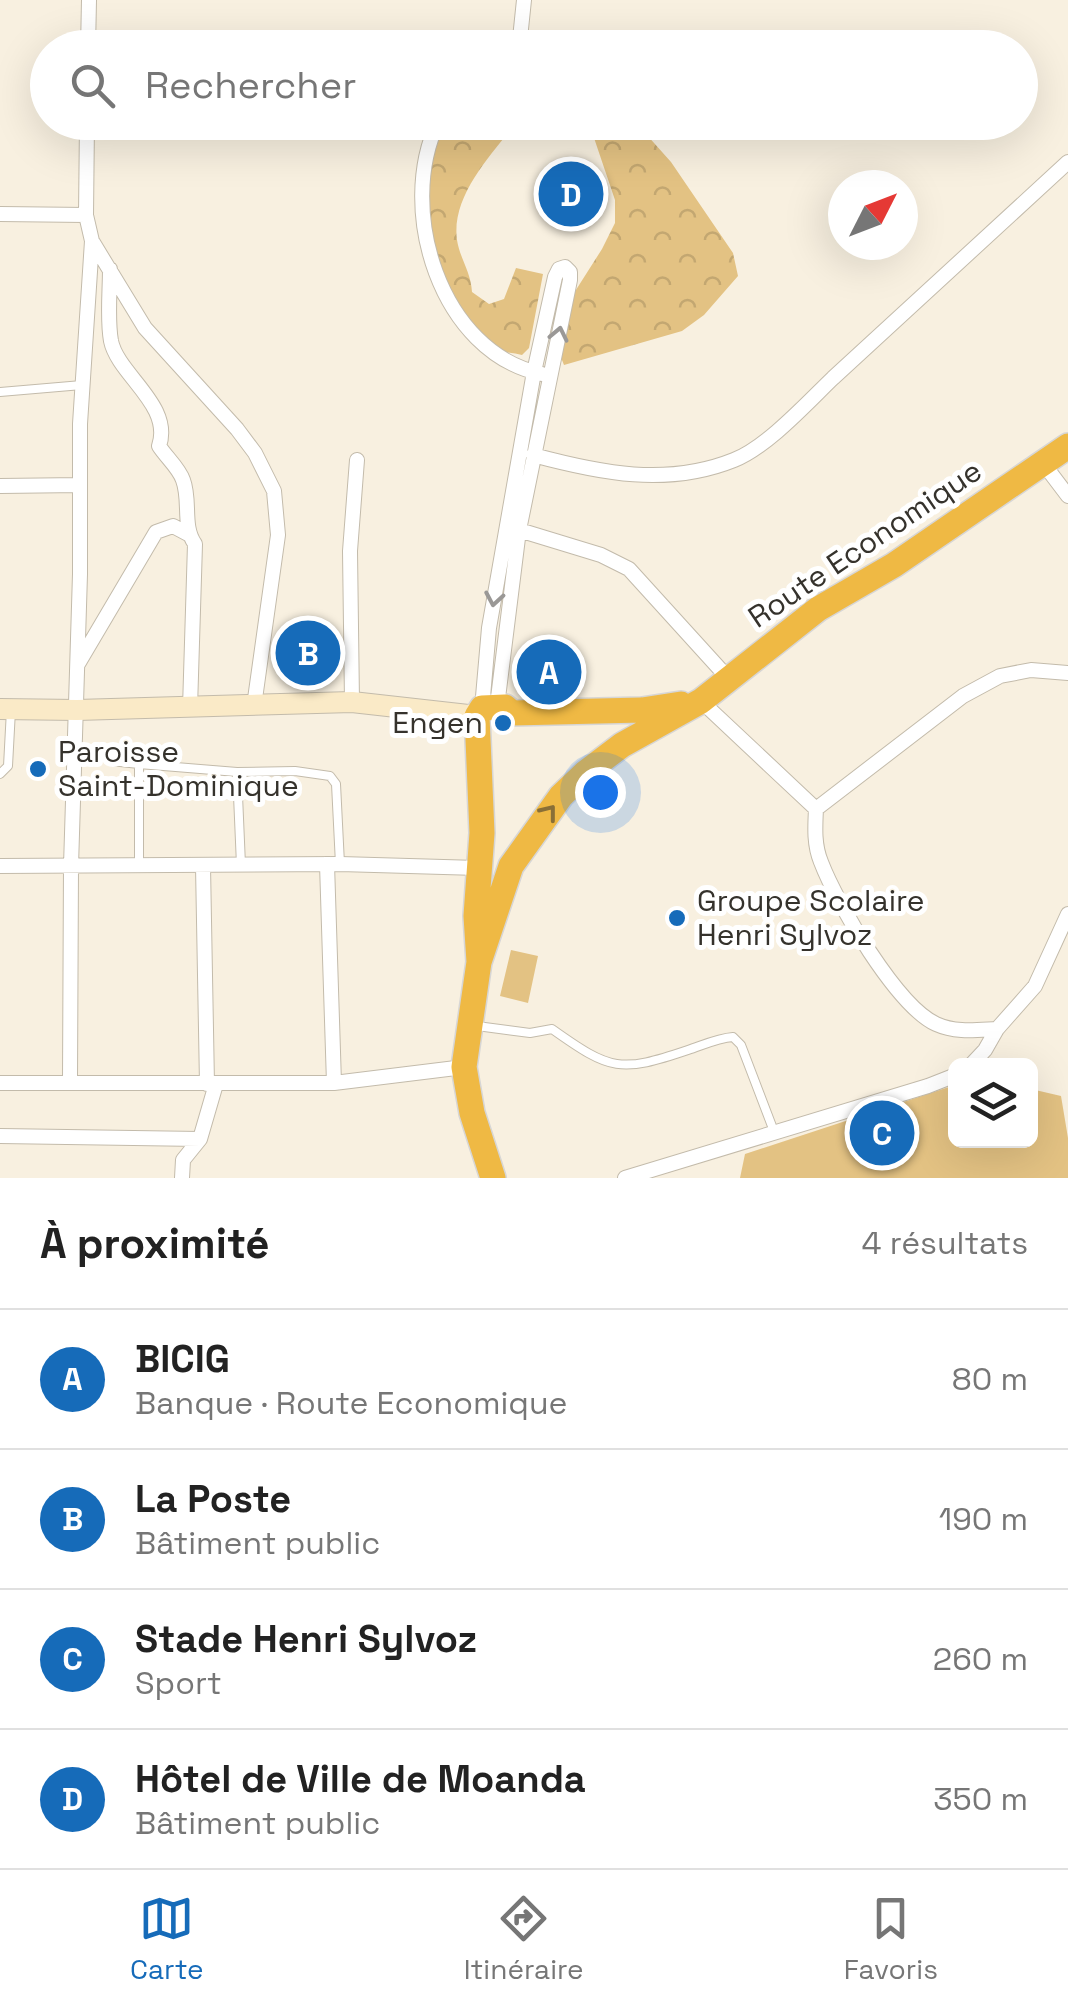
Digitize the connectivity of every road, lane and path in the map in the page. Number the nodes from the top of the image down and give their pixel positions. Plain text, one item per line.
1 (88, 0) edge
2 (524, 0) edge
3 (88, 30) edge
4 (521, 30) edge
5 (87, 140) edge
6 (429, 140) edge
7 (1068, 162) edge
8 (0, 214) edge
9 (86, 215) junction
10 (92, 241) junction
11 (110, 267) junction
12 (534, 372) junction
13 (551, 376) junction
14 (82, 385) junction
15 (0, 392) edge
16 (1068, 446) edge
17 (533, 455) junction
18 (356, 460) dead end
19 (1042, 463) junction
20 (0, 486) edge
21 (80, 486) junction
22 (1068, 496) edge
23 (519, 530) junction
24 (188, 534) junction
25 (78, 665) junction
26 (1068, 673) edge
27 (728, 678) junction
28 (701, 701) junction
29 (352, 702) junction
30 (254, 706) junction
31 (190, 708) junction
32 (6, 710) edge
33 (76, 710) junction
34 (492, 711) junction
35 (609, 712) junction
36 (476, 743) junction
37 (622, 745) junction
38 (111, 761) dead end
39 (139, 764) junction
40 (236, 772) junction
41 (0, 774) edge
42 (816, 809) junction
43 (482, 833) junction
44 (524, 844) junction
45 (139, 864) junction
46 (333, 864) junction
47 (241, 865) junction
48 (0, 866) edge
49 (71, 866) junction
50 (203, 866) junction
51 (478, 868) junction
52 (505, 882) junction
53 (1068, 914) edge
54 (479, 962) junction
55 (472, 1025) junction
56 (997, 1029) junction
57 (978, 1058) edge
58 (464, 1067) junction
59 (948, 1078) edge
60 (70, 1082) junction
61 (0, 1083) edge
62 (211, 1084) junction
63 (334, 1084) junction
64 (775, 1134) junction
65 (0, 1136) edge
66 (200, 1138) junction
67 (182, 1178) edge
68 (493, 1178) edge
69 (625, 1178) edge

1 - 3 street
2 - 4 street
5 - 9 street
6 - 12 street
7 - 17 street
8 - 9 street
9 - 10 street
10 - 11 street
10 - 14 street
11 - 24 street
11 - 30 street
12 - 13 street
13 -> 12 street
12 -> 34 street
13 - 17 street
14 - 15 lane
14 - 21 street
16 - 19 highway, Route Economique
17 - 23 street
18 - 29 street
19 - 22 street
19 - 27 highway, Route Economique
20 - 21 street
21 - 25 street
23 - 27 street
23 - 34 street
24 - 25 street
24 - 31 street
25 - 33 street
26 - 42 street
27 - 28 highway, Route Economique
28 - 35 highway
28 - 37 highway, Route Economique
28 - 42 street
29 - 30 street
29 - 34 street
30 - 31 street
31 - 33 street
32 - 33 street
32 - 41 lane
33 - 49 street
34 - 35 highway
34 - 36 highway, Route Economique
34 - 36 highway
35 - 37 highway
36 - 43 highway, Route Economique
44 -> 37 highway, Route Economique
38 - 39 lane
39 - 40 lane
39 - 45 lane
40 - 46 lane
40 - 47 lane
42 - 56 street
43 - 44 highway
43 - 51 highway, Route Economique
44 - 52 highway, Route Economique
45 - 49 street
45 - 50 street
46 - 47 street
46 - 51 street
46 - 63 street
47 - 50 street
48 - 49 street
49 - 60 street
50 - 62 street
51 - 52 highway
51 - 54 highway, Route Economique
52 - 54 highway, Route Economique
53 - 56 street
54 - 55 highway, Route Economique
55 - 58 highway, Route Economique
55 - 64 lane
56 - 57 street
58 - 63 street
58 - 68 highway, Route Economique
59 - 64 street
60 - 61 street
60 - 62 street
62 - 63 street
62 - 66 street
64 - 69 street
65 - 66 street
66 - 67 street

